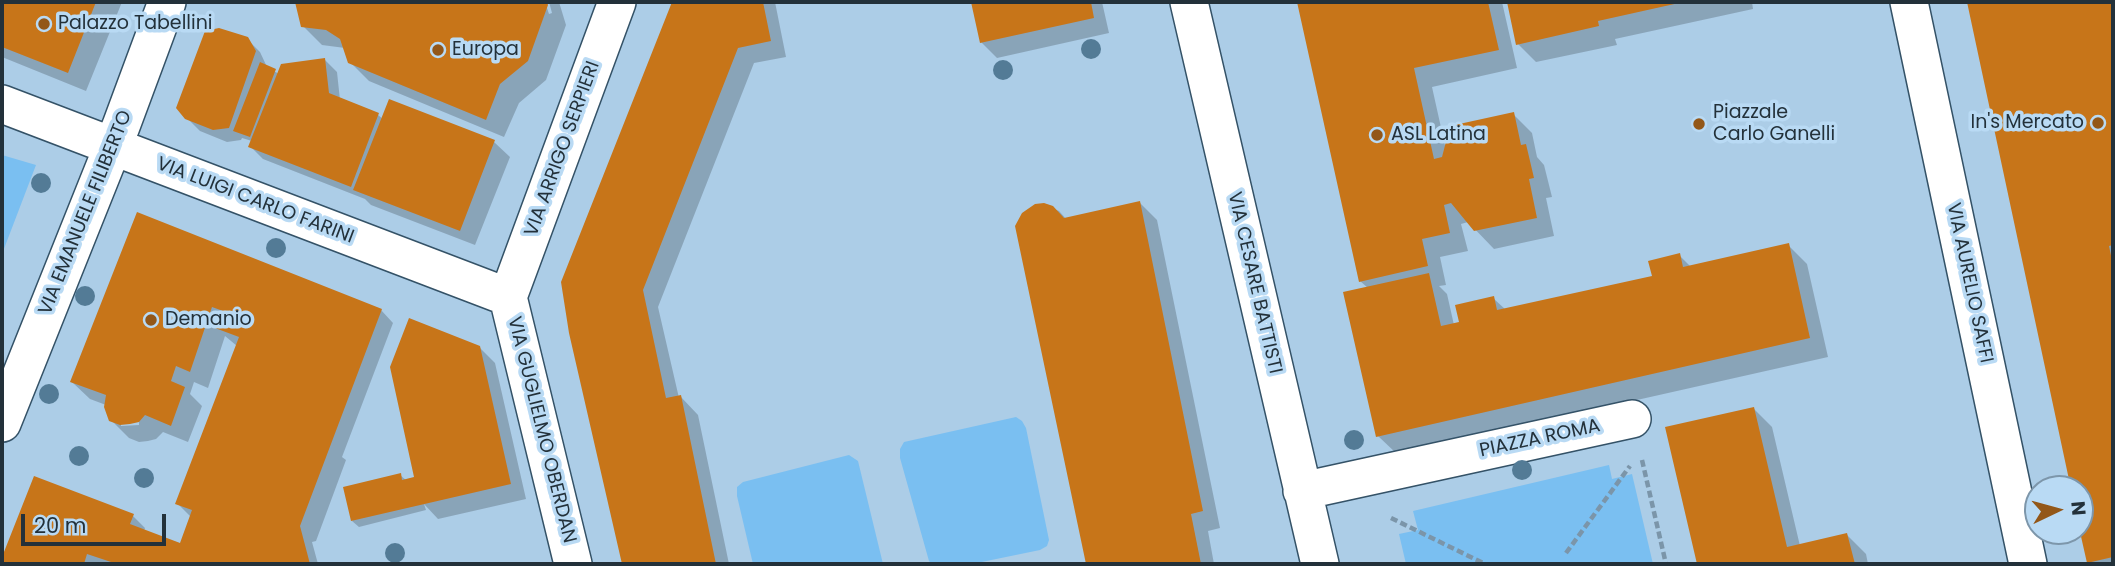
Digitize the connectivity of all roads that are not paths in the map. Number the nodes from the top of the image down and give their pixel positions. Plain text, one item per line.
1 (167, 2) edge
2 (617, 2) edge
3 (1189, 2) edge
4 (1909, 2) edge
5 (2, 104) edge
6 (113, 146) junction
7 (508, 297) junction
8 (12, 368) edge
9 (2, 422) edge
10 (1636, 435) road end
11 (1302, 491) junction
12 (573, 564) edge
13 (1320, 564) edge
14 (2028, 564) edge

1 - 6 street, VIA EMANUELE FILIBERTO
2 - 7 street, VIA ARRIGO SERPIERI
3 - 11 street, VIA CESARE BATTISTI
4 - 14 street, VIA AURELIO SAFFI
5 - 6 street, VIA LUIGI CARLO FARINI
6 - 7 street, VIA LUIGI CARLO FARINI
6 - 8 street, VIA EMANUELE FILIBERTO
7 - 12 street, VIA GUGLIELMO OBERDAN
8 - 9 street, VIA EMANUELE FILIBERTO
10 - 11 street, PIAZZA ROMA
11 - 13 street, VIA CESARE BATTISTI

